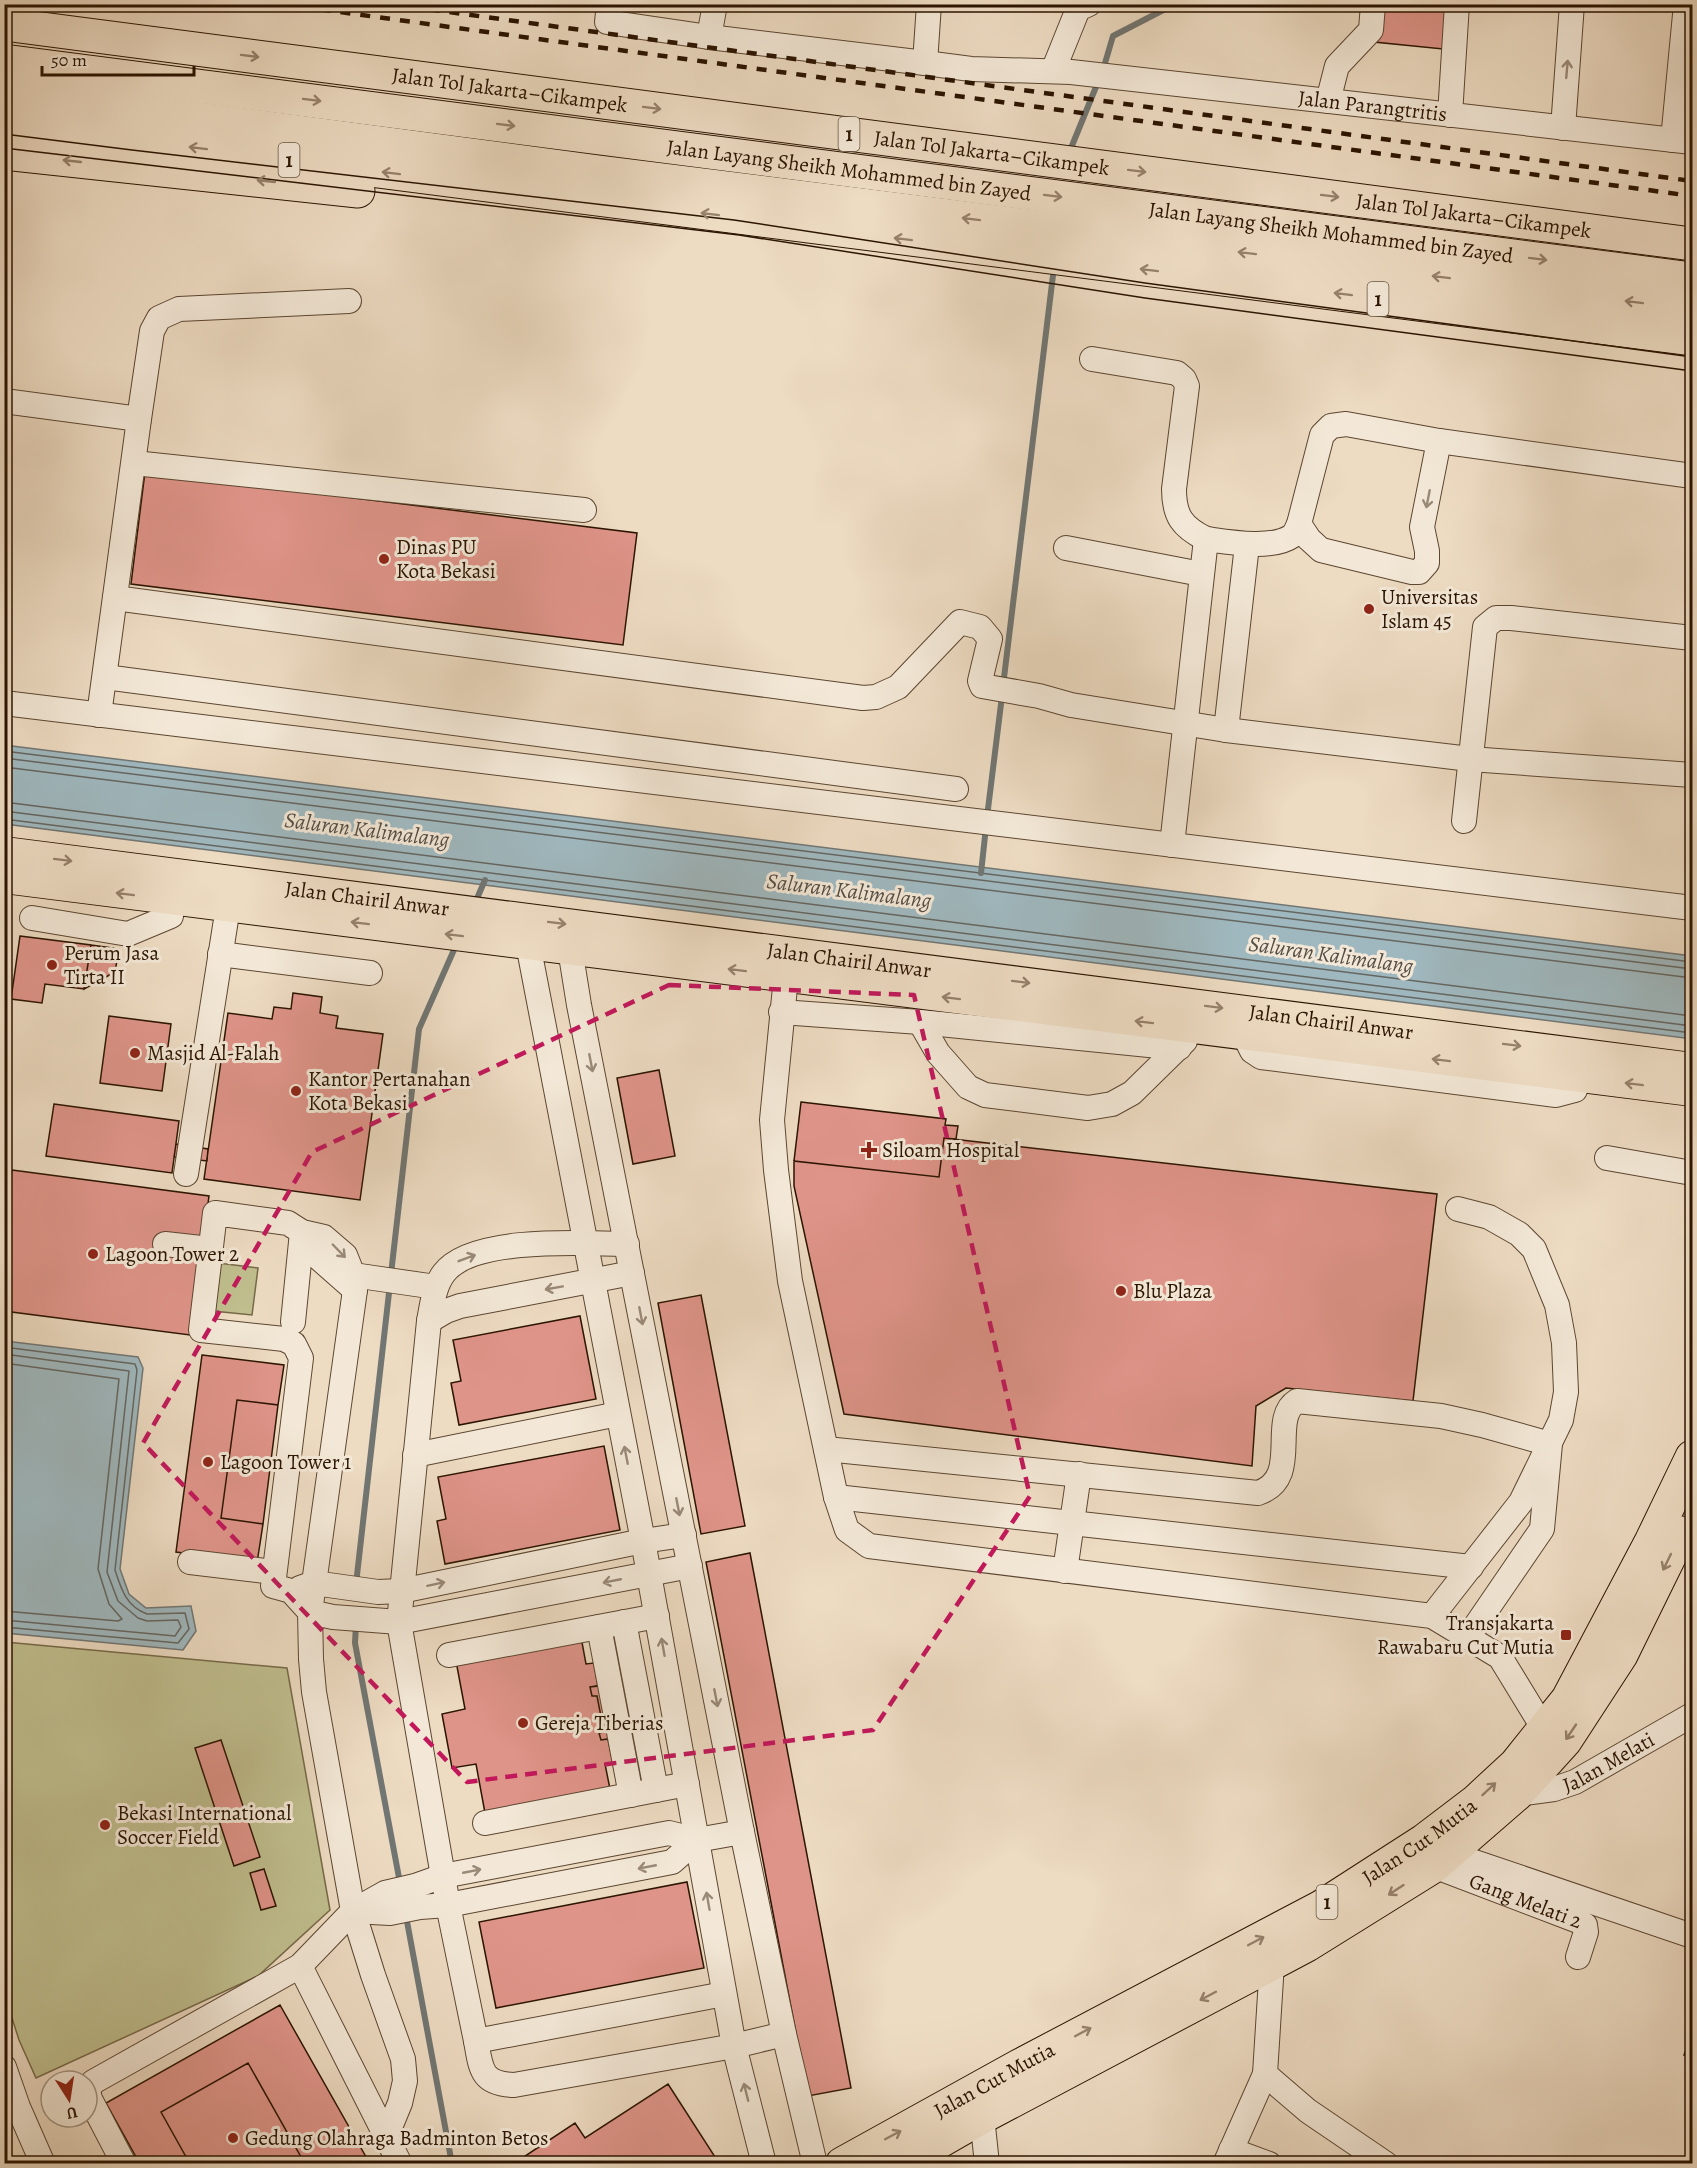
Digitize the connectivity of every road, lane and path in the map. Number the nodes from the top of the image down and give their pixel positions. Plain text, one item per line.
1 (609, 4) edge
2 (715, 4) edge
3 (929, 4) edge
4 (1373, 4) edge
5 (1457, 4) edge
6 (1572, 4) edge
7 (1082, 6) edge
8 (1688, 12) edge
9 (4, 24) edge
10 (709, 38) junction
11 (4, 61) edge
12 (925, 63) junction
13 (1062, 72) junction
14 (4, 93) edge
15 (1328, 101) junction
16 (1450, 115) junction
17 (4, 123) edge
18 (1563, 128) junction
19 (1683, 141) edge
20 (4, 153) edge
21 (574, 196) junction
22 (1692, 244) edge
23 (1692, 279) edge
24 (349, 301) dead end
25 (1692, 309) edge
26 (1692, 339) edge
27 (1092, 358) dead end
28 (4, 401) edge
29 (139, 419) junction
30 (1439, 441) junction
31 (134, 463) junction
32 (1692, 476) edge
33 (584, 510) dead end
34 (1299, 524) junction
35 (1206, 539) junction
36 (1247, 545) junction
37 (1066, 548) dead end
38 (1201, 574) junction
39 (115, 598) junction
40 (1692, 638) edge
41 (105, 677) junction
42 (4, 703) edge
43 (99, 715) junction
44 (1185, 724) junction
45 (1226, 730) junction
46 (1470, 759) junction
47 (1692, 775) edge
48 (956, 789) dead end
49 (1464, 821) dead end
50 (1172, 845) junction
51 (4, 852) edge
52 (4, 878) edge
53 (230, 894) junction
54 (172, 900) junction
55 (1692, 908) edge
56 (32, 918) dead end
57 (495, 927) junction
58 (528, 944) junction
59 (570, 949) junction
60 (220, 954) junction
61 (787, 965) junction
62 (370, 973) dead end
63 (781, 1012) junction
64 (920, 1023) junction
65 (1245, 1023) junction
66 (583, 1026) junction
67 (546, 1034) junction
68 (1188, 1038) junction
69 (1692, 1068) edge
70 (1692, 1091) edge
71 (1607, 1158) dead end
72 (1692, 1173) edge
73 (186, 1174) dead end
74 (1458, 1209) dead end
75 (302, 1232) junction
76 (585, 1243) junction
77 (165, 1244) dead end
78 (627, 1244) junction
79 (210, 1249) junction
80 (632, 1273) junction
81 (361, 1281) junction
82 (593, 1282) junction
83 (436, 1287) junction
84 (429, 1321) junction
85 (293, 1322) dead end
86 (618, 1414) junction
87 (1550, 1444) junction
88 (826, 1449) junction
89 (415, 1455) junction
90 (1692, 1457) edge
91 (1079, 1474) junction
92 (836, 1497) junction
93 (1687, 1500) edge
94 (1071, 1523) junction
95 (684, 1535) junction
96 (643, 1541) junction
97 (190, 1562) dead end
98 (690, 1566) junction
99 (1471, 1567) junction
100 (1065, 1570) junction
101 (274, 1572) junction
102 (649, 1573) junction
103 (314, 1582) junction
104 (291, 1591) junction
105 (390, 1592) junction
106 (321, 1614) junction
107 (657, 1616) junction
108 (1432, 1616) junction
109 (388, 1621) junction
110 (624, 1622) junction
111 (599, 1627) junction
112 (1468, 1637) junction
113 (449, 1655) dead end
114 (1692, 1715) edge
115 (1544, 1729) junction
116 (687, 1784) junction
117 (656, 1790) junction
118 (1517, 1794) junction
119 (631, 1795) junction
120 (485, 1823) dead end
121 (742, 1832) junction
122 (697, 1840) junction
123 (1441, 1859) junction
124 (443, 1876) junction
125 (418, 1897) junction
126 (448, 1905) junction
127 (353, 1911) junction
128 (1692, 1936) edge
129 (1578, 1957) dead end
130 (1272, 1963) junction
131 (300, 1966) junction
132 (724, 1994) junction
133 (784, 2034) junction
134 (476, 2042) junction
135 (734, 2046) junction
136 (4, 2067) edge
137 (1265, 2074) junction
138 (11, 2108) edge
139 (982, 2117) junction
140 (386, 2137) junction
141 (1228, 2157) edge
142 (43, 2163) edge
143 (124, 2163) edge
144 (400, 2163) edge
145 (762, 2163) edge
146 (815, 2163) edge
147 (842, 2163) edge
148 (900, 2163) edge
149 (987, 2163) edge
150 (1269, 2163) edge
151 (1386, 2163) edge

1 - 10 street, Jalan Parangtritis
2 - 10 street
3 - 12 street
4 - 15 street
5 - 16 street
18 -> 6 street
7 - 13 street
8 - 19 street
9 -> 22 highway, Jalan Tol Jakarta–Cikampek / 1
10 - 12 street, Jalan Parangtritis
11 -> 23 highway, Jalan Layang Sheikh Mohammed bin Zayed / 1
12 - 13 street, Jalan Parangtritis
13 - 15 street, Jalan Parangtritis
25 -> 14 highway, Jalan Layang Sheikh Mohammed bin Zayed / 1
15 - 16 street, Jalan Parangtritis
16 - 18 street, Jalan Parangtritis
21 -> 17 highway, 1
18 - 19 street, Jalan Parangtritis
21 -> 20 highway
26 -> 21 highway, 1
24 - 29 street
27 - 35 street
28 - 29 street
29 - 31 street
30 - 32 street
30 - 34 street
30 -> 34 street
31 - 33 street
31 - 39 street
34 - 36 street
35 - 36 street
35 - 38 street
36 - 45 street
37 - 38 street
38 - 44 street
39 - 41 street
39 - 44 street
40 - 46 street
41 - 43 street
41 - 48 street
42 - 43 street
43 - 50 street
44 - 45 street
44 - 50 street
45 - 46 street
46 - 47 street
46 - 49 street
50 - 55 street
51 -> 53 main road, Jalan Chairil Anwar
54 -> 52 main road, Jalan Chairil Anwar
53 - 54 main road, Jalan Chairil Anwar
53 - 57 main road, Jalan Chairil Anwar
53 - 60 street
54 - 56 street
57 - 58 main road, Jalan Chairil Anwar
57 -> 61 main road, Jalan Chairil Anwar
58 - 59 main road, Jalan Chairil Anwar
58 - 67 street
61 -> 59 main road, Jalan Chairil Anwar
59 - 66 street
60 - 62 street
60 - 73 street
61 - 63 street
61 -> 65 main road, Jalan Chairil Anwar
68 -> 61 main road, Jalan Chairil Anwar
63 - 64 street
63 - 88 street
64 - 68 street
64 - 68 street
65 - 68 main road, Jalan Chairil Anwar
65 -> 69 main road, Jalan Chairil Anwar
70 -> 65 main road, Jalan Chairil Anwar
66 - 67 street
66 -> 78 street
67 - 76 street
71 - 72 street
74 - 87 street
75 - 79 street
75 - 81 street
75 - 85 street
76 - 78 street
76 - 82 street
83 -> 76 street
77 - 79 street
78 - 80 street
79 - 101 street
80 - 82 street
80 -> 95 street
81 - 83 street
81 - 103 street
82 -> 84 street
82 - 86 street
83 - 84 street
84 - 89 street
86 - 89 street
96 -> 86 street
87 - 91 street
87 - 99 street
87 - 112 street
88 - 91 street
88 - 92 street
89 - 105 street
90 - 93 highway, Jalan Cut Mutia / 1
91 - 94 street
92 - 94 street
92 - 100 street
93 - 115 highway, Jalan Cut Mutia / 1
93 -> 118 highway, Jalan Cut Mutia / 1
94 - 99 street
94 - 100 street
95 - 96 street
95 - 98 street
96 - 102 street
105 -> 96 street
97 - 101 street
98 - 102 street
98 -> 121 street
99 - 108 street
100 - 108 street
101 - 104 street
102 - 107 street
102 -> 109 street
103 - 104 street
103 - 105 street
103 - 106 street
104 - 106 street
105 - 109 street
106 - 109 street
106 - 127 street
107 - 110 street
116 -> 107 street
108 - 112 street
109 - 124 street
110 - 111 street
110 - 117 street
111 - 113 street
111 - 119 street
112 - 115 street
114 - 118 street, Jalan Melati
147 -> 115 highway, Jalan Cut Mutia / 1
116 - 117 street
116 - 122 street
117 - 119 street
118 - 123 highway, Jalan Cut Mutia / 1
119 - 120 street
121 - 122 street
121 - 133 street
124 -> 122 street
122 -> 126 street
132 -> 122 street
123 - 128 street
123 - 129 street, Gang Melati 2
123 -> 130 highway, Jalan Cut Mutia / 1
124 - 125 street
124 - 126 street
125 - 126 street
125 - 127 street
126 - 134 street
127 - 131 street
127 - 140 street
130 - 137 street
130 -> 139 highway, Jalan Cut Mutia / 1
131 - 140 street
131 - 143 street
132 - 134 street
132 - 135 street
133 - 135 street
133 - 146 street
134 - 135 street
145 -> 135 street
136 - 138 street
137 - 141 street
137 - 151 street
138 - 142 street
139 - 148 highway, Jalan Cut Mutia / 1
139 - 149 street
140 - 144 street
141 - 150 street

